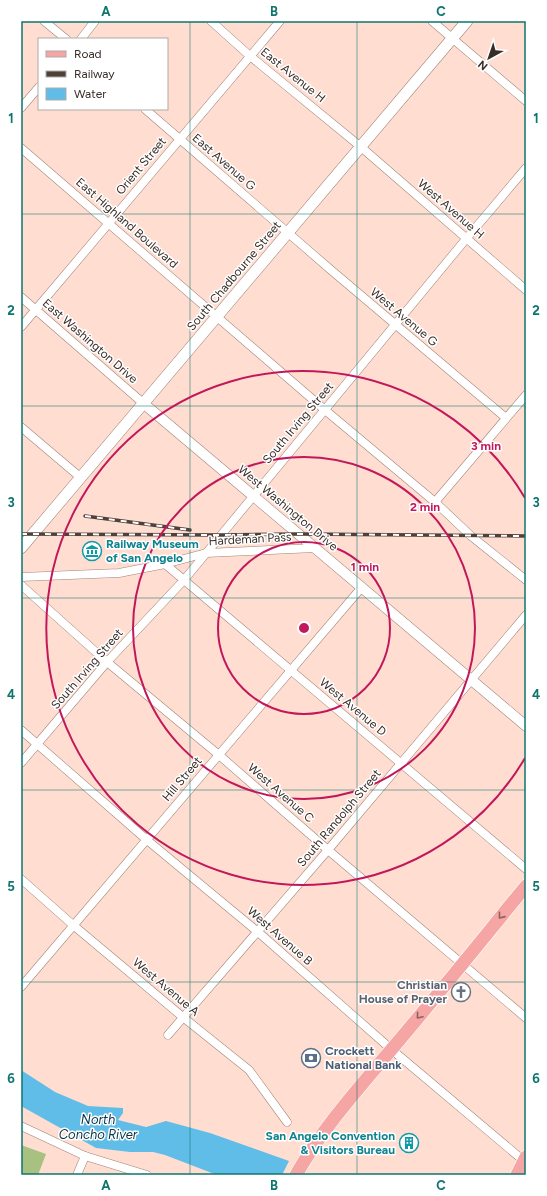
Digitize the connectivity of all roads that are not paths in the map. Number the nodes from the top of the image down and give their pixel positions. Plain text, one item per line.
1 (44, 21) edge
2 (95, 21) edge
3 (211, 21) edge
4 (280, 21) edge
5 (432, 21) edge
6 (467, 21) edge
7 (65, 38) edge
8 (82, 38) edge
9 (453, 38) junction
10 (250, 56) junction
11 (38, 88) edge
12 (526, 101) edge
13 (21, 108) edge
14 (146, 110) edge
15 (180, 140) junction
16 (361, 147) junction
17 (21, 148) edge
18 (526, 168) edge
19 (109, 223) junction
20 (288, 233) junction
21 (466, 239) junction
22 (526, 290) edge
23 (21, 298) edge
24 (36, 310) junction
25 (217, 316) junction
26 (395, 325) junction
27 (21, 327) edge
28 (526, 395) edge
29 (144, 403) junction
30 (325, 410) junction
31 (506, 418) junction
32 (21, 428) edge
33 (80, 477) junction
34 (253, 495) junction
35 (435, 502) junction
36 (21, 548) edge
37 (315, 548) junction
38 (206, 553) junction
39 (165, 564) junction
40 (21, 577) edge
41 (184, 580) junction
42 (526, 580) edge
43 (21, 585) edge
44 (362, 587) junction
45 (526, 615) edge
46 (107, 662) junction
47 (291, 670) junction
48 (472, 681) junction
49 (526, 726) edge
50 (21, 730) edge
51 (37, 744) junction
52 (219, 755) junction
53 (21, 763) edge
54 (401, 763) junction
55 (147, 840) junction
56 (328, 850) junction
57 (526, 869) edge
58 (21, 879) edge
59 (526, 886) edge
60 (73, 925) junction
61 (258, 932) junction
62 (462, 964) junction
63 (21, 987) edge
64 (184, 1018) junction
65 (526, 1018) edge
66 (168, 1035) dead end
67 (391, 1049) junction
68 (287, 1122) dead end
69 (21, 1126) edge
70 (85, 1156) junction
71 (521, 1166) edge
72 (77, 1175) edge
73 (146, 1175) edge
74 (296, 1175) edge

1 - 7 street
2 - 8 street
3 - 10 street, East Avenue H
4 - 10 street, Orient Street
5 - 9 street
6 - 9 main road, South Chadbourne Street
9 - 12 street
9 - 16 main road, South Chadbourne Street
10 - 15 street, Orient Street
10 - 16 street, East Avenue H
11 - 13 street
14 - 15 street, East Avenue G
15 - 19 street, Orient Street
15 - 20 street, East Avenue G
16 - 20 main road, South Chadbourne Street
16 - 21 street, West Avenue H
17 - 19 street, East Highland Boulevard
18 - 21 street, South Irving Street
19 - 24 street, Orient Street
19 - 25 street, East Highland Boulevard
20 - 25 main road, South Chadbourne Street
20 - 26 street, West Avenue G
21 - 22 street, West Avenue H
21 - 26 street, South Irving Street
23 - 24 street, East Washington Drive
24 - 27 street, Orient Street
24 - 29 street, East Washington Drive
25 - 29 main road, South Chadbourne Street
25 - 30 street, East Highland Boulevard
26 - 30 street, South Irving Street
26 - 31 street, West Avenue G
28 - 31 street
29 - 33 main road, South Chadbourne Street
29 - 34 street, West Washington Drive
30 - 34 street, South Irving Street
30 - 35 street, East Highland Boulevard
31 - 35 street
32 - 33 street
33 - 36 main road, South Chadbourne Street
34 - 37 street, West Washington Drive
34 - 38 street, South Irving Street
35 - 42 street, East Highland Boulevard
37 - 38 street, Hardeman Pass
37 - 44 street, West Washington Drive
38 - 39 street, Hardeman Pass
38 - 41 street, South Irving Street
39 - 40 street, Hardeman Pass
39 - 41 street, West Avenue D
41 - 46 street, South Irving Street
41 - 47 street, West Avenue D
43 - 46 street, West Avenue C
44 - 47 street, Hill Street
44 - 48 street, West Washington Drive
45 - 48 street, South Randolph Street
46 - 51 street, South Irving Street
46 - 52 street, West Avenue C
47 - 52 street, Hill Street
47 - 54 street, West Avenue D
48 - 49 street, West Washington Drive
48 - 54 street, South Randolph Street
50 - 51 street, West Avenue B
51 - 53 street, South Irving Street
51 - 55 street, West Avenue B
52 - 55 street, Hill Street
52 - 56 street, West Avenue C
54 - 56 street, South Randolph Street
54 - 57 street, West Avenue D
55 - 60 street, Hill Street
55 - 61 street, West Avenue B
56 - 61 street, South Randolph Street
56 - 62 street, West Avenue C
58 - 60 street, West Avenue A
59 -> 62 main road
60 - 63 street, Hill Street
60 - 64 street, West Avenue A
61 - 64 street, South Randolph Street
61 - 67 street, West Avenue B
62 - 65 street, West Avenue C
62 -> 67 main road
64 - 66 street, South Randolph Street
64 - 68 street, West Avenue A
67 - 71 street, West Avenue B
67 - 74 main road
69 - 70 street
70 - 72 street
70 - 73 street

